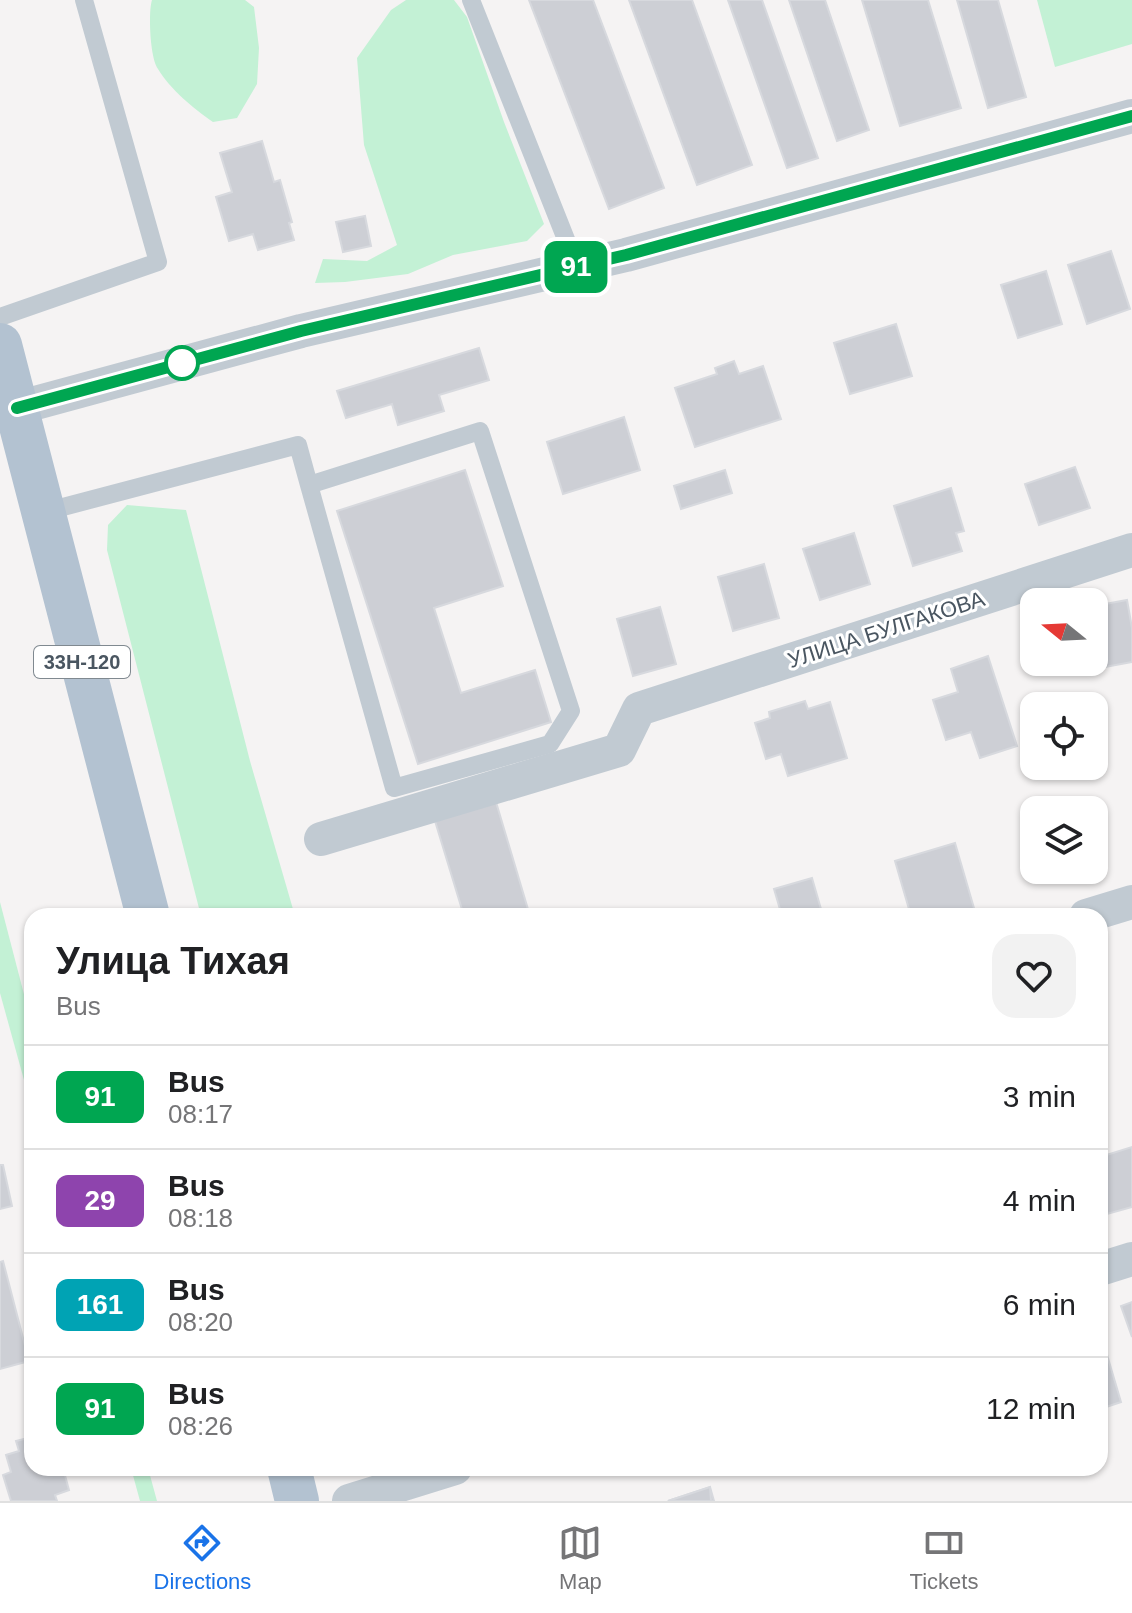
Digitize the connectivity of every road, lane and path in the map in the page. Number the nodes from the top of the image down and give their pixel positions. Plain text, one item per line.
1 (84, 0) edge
2 (471, 0) edge
3 (1132, 116) edge
4 (577, 267) junction
5 (0, 317) edge
6 (0, 345) edge
7 (17, 408) junction
8 (309, 485) junction
9 (44, 512) junction
10 (1132, 550) edge
11 (321, 839) dead end
12 (1132, 902) edge
13 (146, 908) edge
14 (1108, 909) edge
15 (1132, 1259) edge
16 (1108, 1266) edge
17 (291, 1476) edge
18 (429, 1476) edge
19 (297, 1501) edge
20 (349, 1501) edge

1 - 5 lane
2 - 4 lane
3 - 4 street
4 - 7 street
6 - 7 main road
7 - 9 main road, 33Н-120
8 - 8 lane
8 - 9 lane
9 - 13 main road, 33Н-120
10 - 11 street, УЛИЦА БУЛГАКОВА
12 - 14 street
15 - 16 street
17 - 19 main road
18 - 20 street

